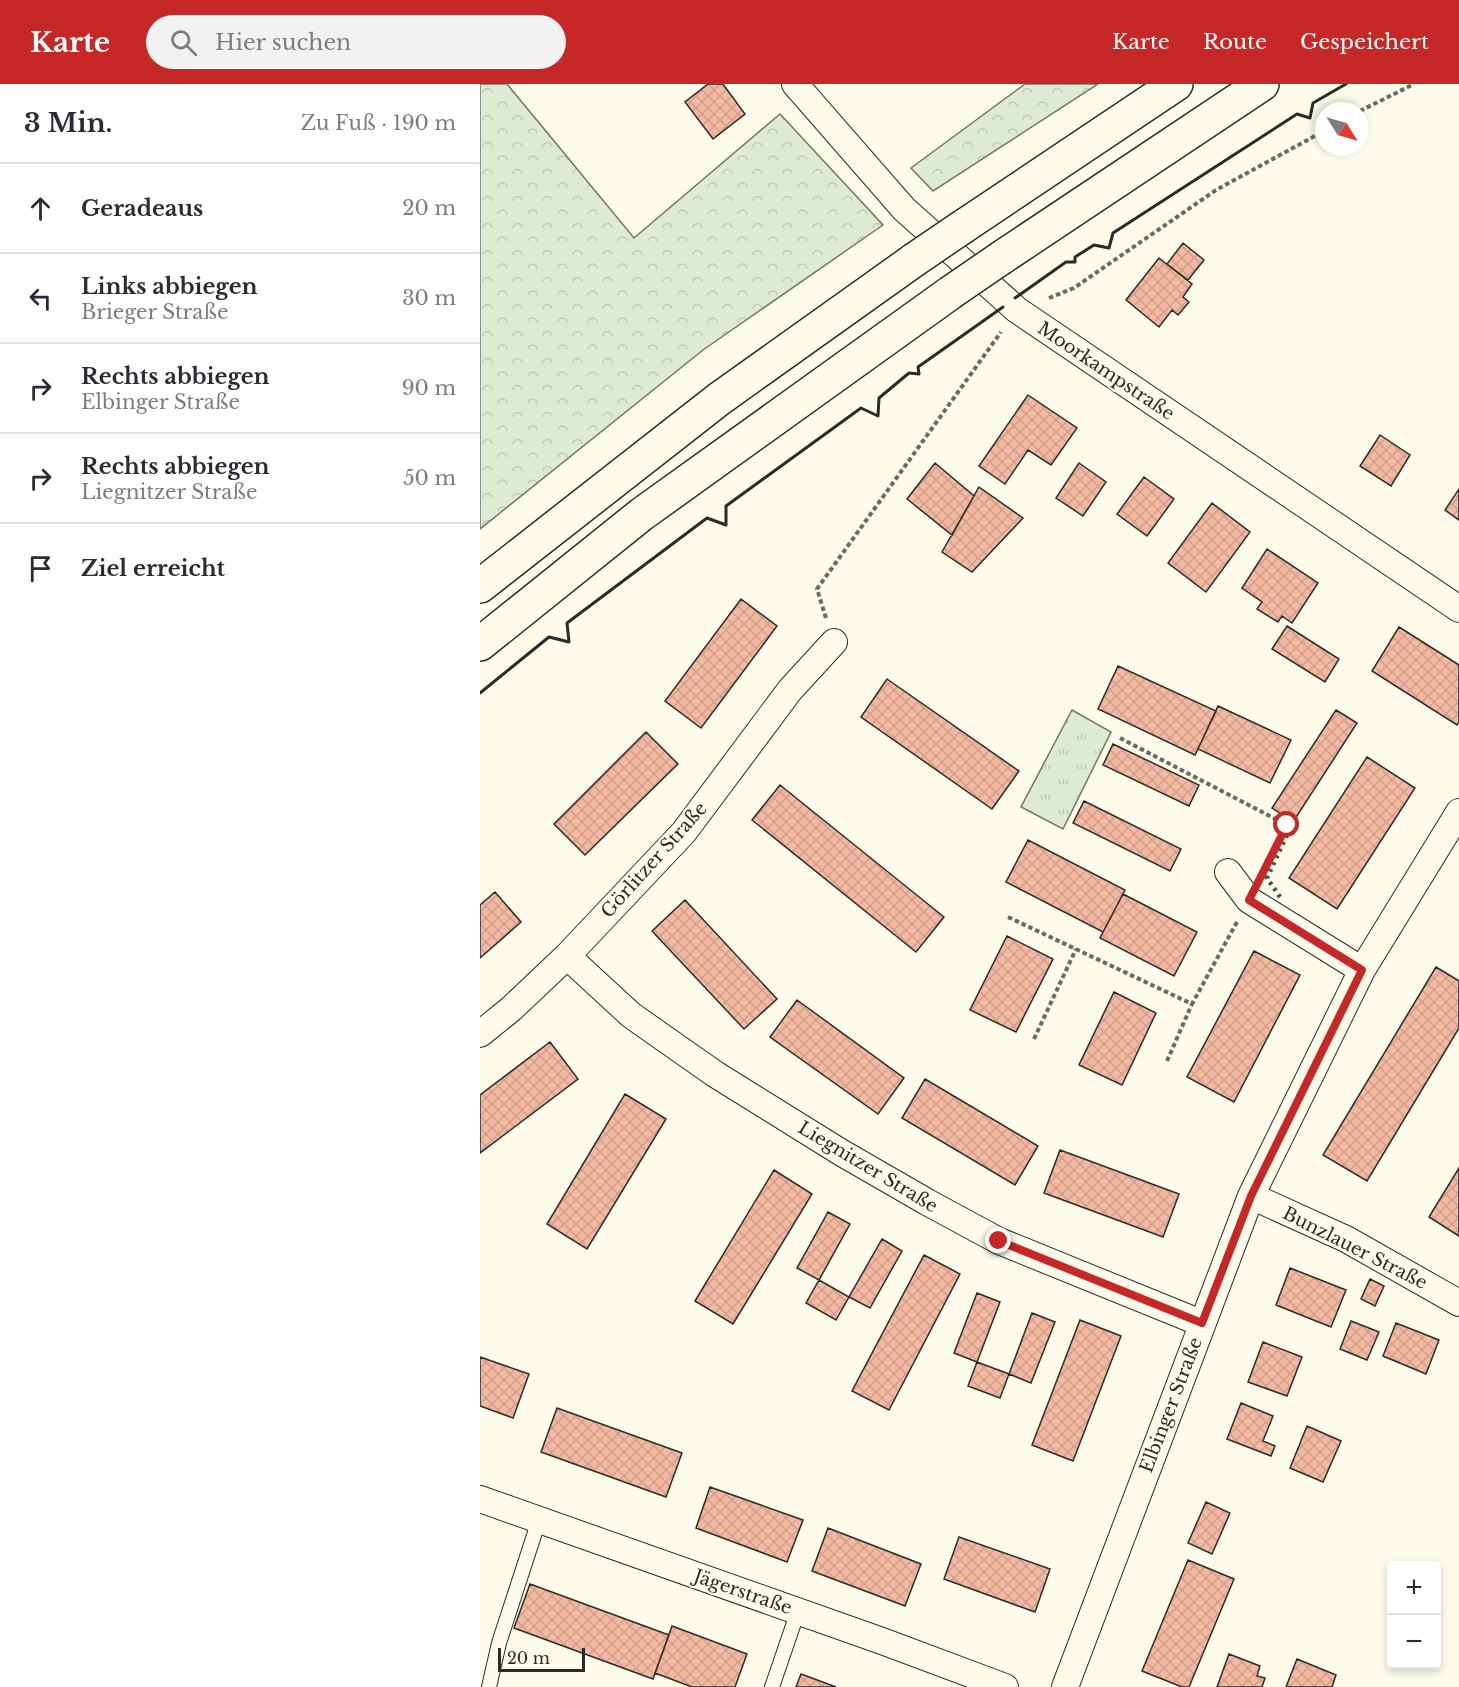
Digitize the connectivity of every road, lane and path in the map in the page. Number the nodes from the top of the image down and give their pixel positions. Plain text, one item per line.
1 (795, 84) edge
2 (1176, 84) edge
3 (1262, 84) edge
4 (1414, 84) edge
5 (1369, 106) edge
6 (1315, 136) edge
7 (1017, 310) junction
8 (480, 586) edge
9 (1459, 609) edge
10 (834, 642) joint
11 (480, 644) edge
12 (1120, 738) dead end
13 (1459, 812) edge
14 (1228, 872) dead end
15 (1249, 900) junction
16 (1008, 917) dead end
17 (1076, 949) junction
18 (567, 956) junction
19 (1362, 970) junction
20 (1192, 1004) junction
21 (480, 1034) edge
22 (1034, 1039) dead end
23 (1167, 1061) dead end
24 (1251, 1196) junction
25 (1459, 1303) edge
26 (1202, 1323) junction
27 (480, 1499) edge
28 (538, 1520) junction
29 (798, 1611) junction
30 (489, 1687) edge
31 (772, 1687) edge
32 (1005, 1687) edge
33 (1065, 1687) edge

1 - 7 street, Moorkampstraße
2 - 8 highway, bridge
3 - 11 highway, bridge
4 - 5 path
6 - 7 path
7 - 9 street, Moorkampstraße
7 - 10 path
10 - 18 street, Görlitzer Straße
12 - 15 path
13 - 19 street, Elbinger Straße
14 - 15 street
15 - 19 street
15 - 20 path
16 - 17 path
17 - 20 path
17 - 22 path
18 - 21 street, Görlitzer Straße
18 - 26 street, Liegnitzer Straße
19 - 24 street, Elbinger Straße
20 - 23 path
24 - 25 street, Bunzlauer Straße
24 - 26 street, Elbinger Straße
26 - 33 street, Elbinger Straße
27 - 28 street, Jägerstraße
28 - 29 street, Jägerstraße
28 - 30 lane
29 - 31 lane
29 - 32 street, Jägerstraße

